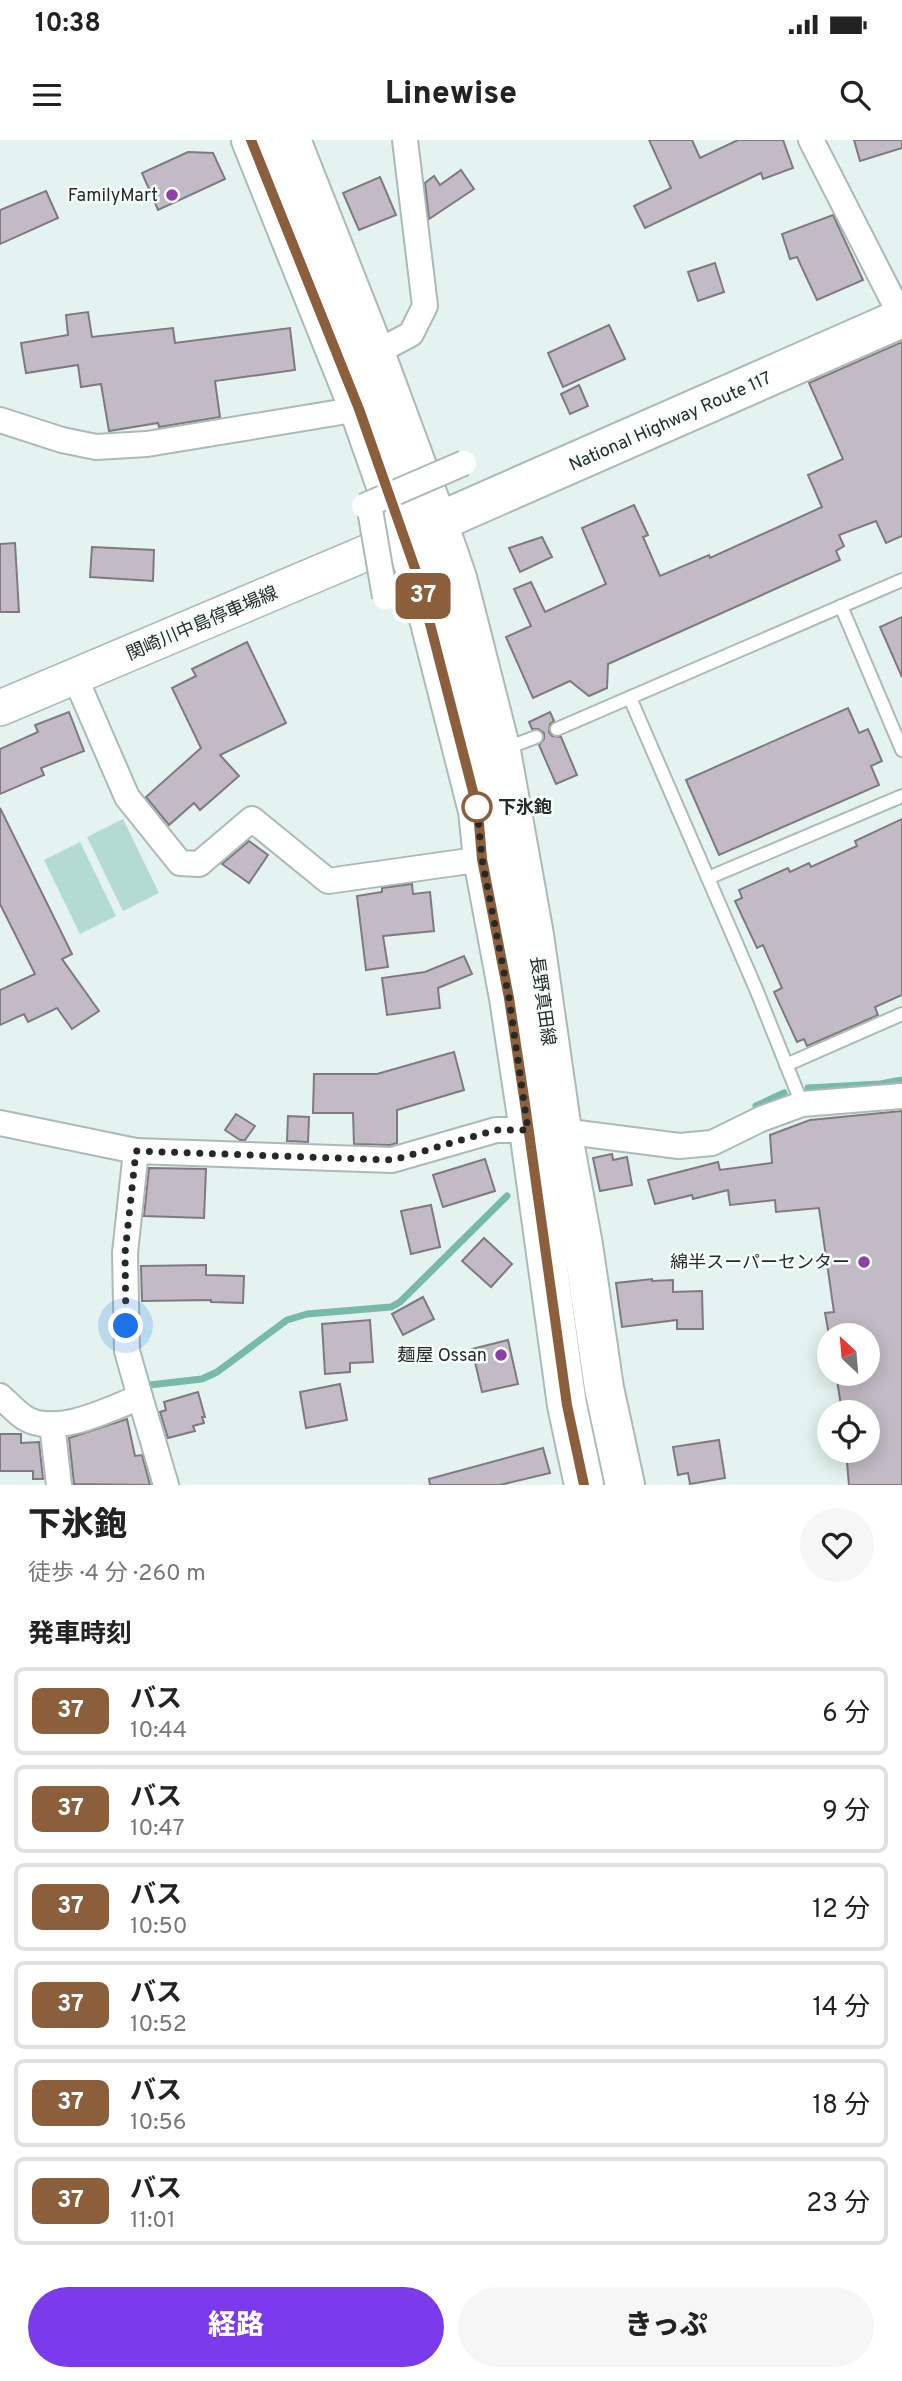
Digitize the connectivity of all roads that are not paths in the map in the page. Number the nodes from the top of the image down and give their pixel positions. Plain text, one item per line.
1 (251, 140) edge
2 (291, 140) edge
3 (405, 140) edge
4 (811, 140) edge
5 (902, 318) edge
6 (375, 353) junction
7 (359, 409) junction
8 (0, 420) edge
9 (464, 463) dead end
10 (421, 530) junction
11 (902, 580) edge
12 (384, 597) dead end
13 (841, 606) junction
14 (75, 677) junction
15 (630, 698) junction
16 (0, 708) edge
17 (557, 729) dead end
18 (536, 737) dead end
19 (902, 750) edge
20 (501, 751) junction
21 (902, 796) edge
22 (482, 859) junction
23 (708, 878) junction
24 (902, 1014) edge
25 (786, 1065) junction
26 (902, 1096) edge
27 (802, 1104) junction
28 (0, 1123) edge
29 (545, 1130) junction
30 (136, 1151) junction
31 (0, 1396) edge
32 (140, 1397) junction
33 (52, 1424) junction
34 (59, 1485) edge
35 (166, 1485) edge
36 (584, 1485) edge
37 (625, 1485) edge

1 - 7 main road
2 - 6 main road
3 - 6 street
4 - 5 street
5 - 10 main road, National Highway Route 117
6 - 10 main road
7 - 8 street
7 - 10 main road
9 - 12 street, bridge
10 - 14 main road, 関崎川中島停車場線
10 - 20 main road, 長野真田線
10 - 22 main road, 長野真田線
11 - 13 lane
13 - 15 lane
13 - 19 lane
14 - 16 main road, 関崎川中島停車場線
14 - 22 street
15 - 17 lane
15 - 23 lane
18 - 20 lane
20 - 29 main road, 長野真田線
21 - 23 lane
22 - 29 main road, 長野真田線
23 - 25 lane
24 - 25 lane
25 - 27 lane
26 - 27 street
27 - 29 street
28 - 30 street
29 - 30 street
29 - 36 main road, 長野真田線
29 - 37 main road, 長野真田線
30 - 32 street
31 - 33 street
32 - 33 street
32 - 35 street
33 - 34 street

